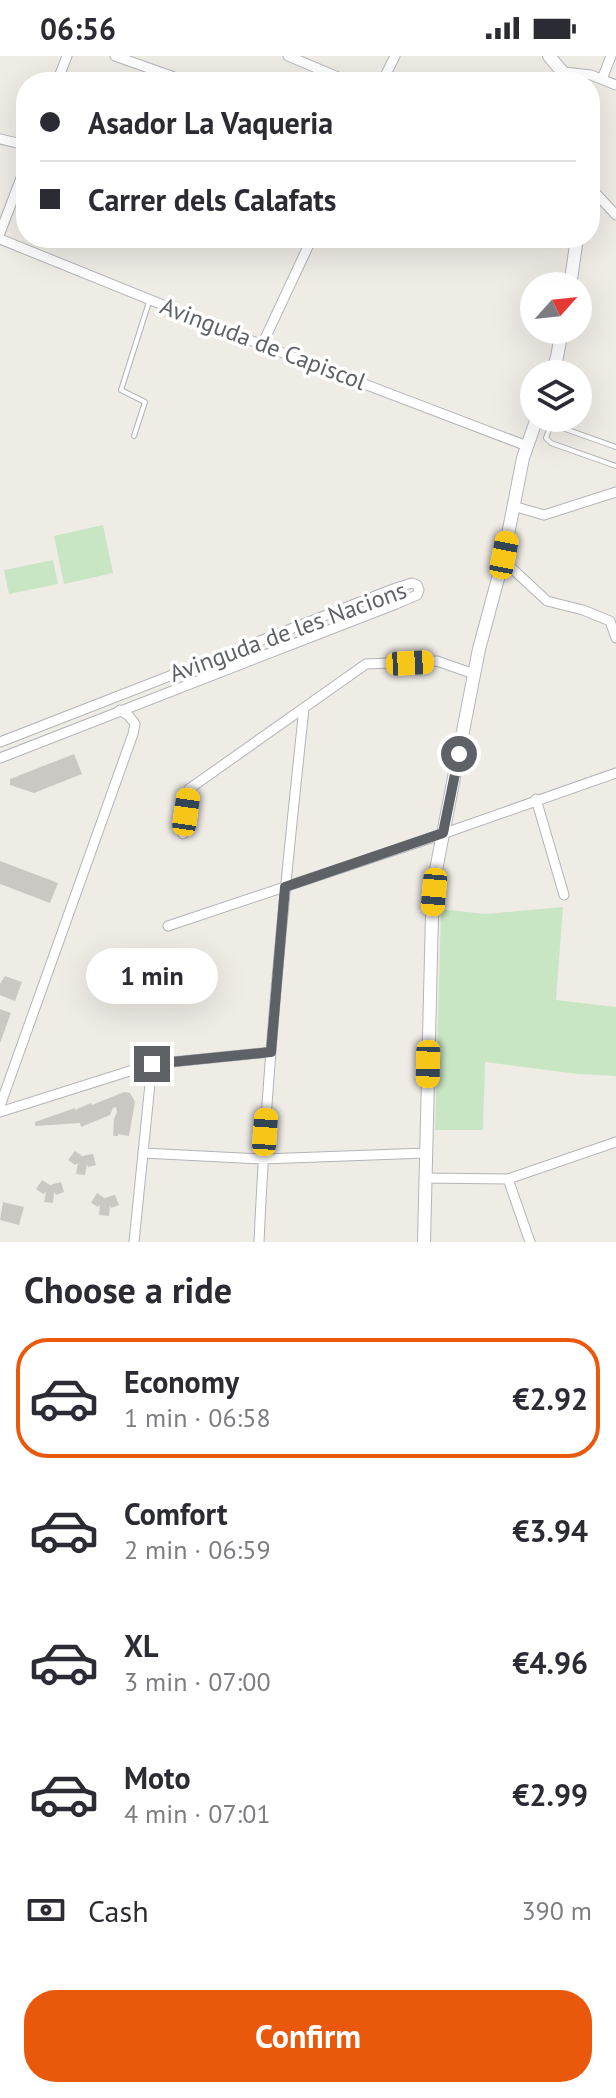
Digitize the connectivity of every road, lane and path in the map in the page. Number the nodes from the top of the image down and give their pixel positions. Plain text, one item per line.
1 (115, 56) edge
2 (289, 56) edge
3 (549, 56) edge
4 (611, 56) edge
5 (160, 72) edge
6 (327, 72) edge
7 (563, 72) edge
8 (602, 79) joint
9 (616, 85) edge
10 (16, 191) edge
11 (600, 198) edge
12 (616, 215) edge
13 (0, 233) edge
14 (22, 248) edge
15 (307, 248) edge
16 (576, 248) edge
17 (572, 272) edge
18 (151, 300) junction
19 (262, 345) junction
20 (532, 432) edge
21 (134, 436) dead end
22 (527, 446) junction
23 (616, 447) edge
24 (616, 466) edge
25 (616, 492) edge
26 (513, 506) junction
27 (501, 567) junction
28 (616, 638) edge
29 (474, 674) junction
30 (304, 708) junction
31 (120, 710) junction
32 (0, 742) edge
33 (0, 758) edge
34 (616, 773) edge
35 (536, 799) junction
36 (443, 833) junction
37 (183, 834) dead end
38 (285, 887) junction
39 (564, 895) dead end
40 (168, 926) dead end
41 (271, 1052) junction
42 (152, 1064) junction
43 (0, 1109) edge
44 (616, 1142) edge
45 (143, 1153) junction
46 (426, 1153) junction
47 (263, 1159) junction
48 (425, 1178) junction
49 (508, 1179) junction
50 (134, 1242) edge
51 (259, 1242) edge
52 (424, 1242) edge
53 (530, 1242) edge

1 - 5 street
2 - 6 street
3 - 7 street
4 - 8 street
8 - 9 street
10 - 13 street
11 - 12 street
14 - 18 street, Avinguda de Capiscol
15 - 19 street
16 - 17 street
18 - 19 street, Avinguda de Capiscol
18 - 21 lane
19 - 22 street, Avinguda de Capiscol
20 - 22 street
22 - 26 street
23 - 24 lane
25 - 26 street
26 - 27 street
27 - 28 street
27 - 29 street
29 - 30 street
29 - 36 street
30 - 37 street
30 - 38 street
31 - 32 street, Avinguda de les Nacions
31 - 33 street, Avinguda de les Nacions
31 - 43 street
34 - 35 street
35 - 36 street
35 - 39 street
36 - 38 street
36 - 46 street
38 - 40 street
38 - 41 street
41 - 42 street
41 - 47 street
42 - 43 street
42 - 45 street
44 - 49 street
45 - 47 street
45 - 50 street
46 - 47 street
46 - 48 street
47 - 51 street
48 - 49 street
48 - 52 street
49 - 53 street

